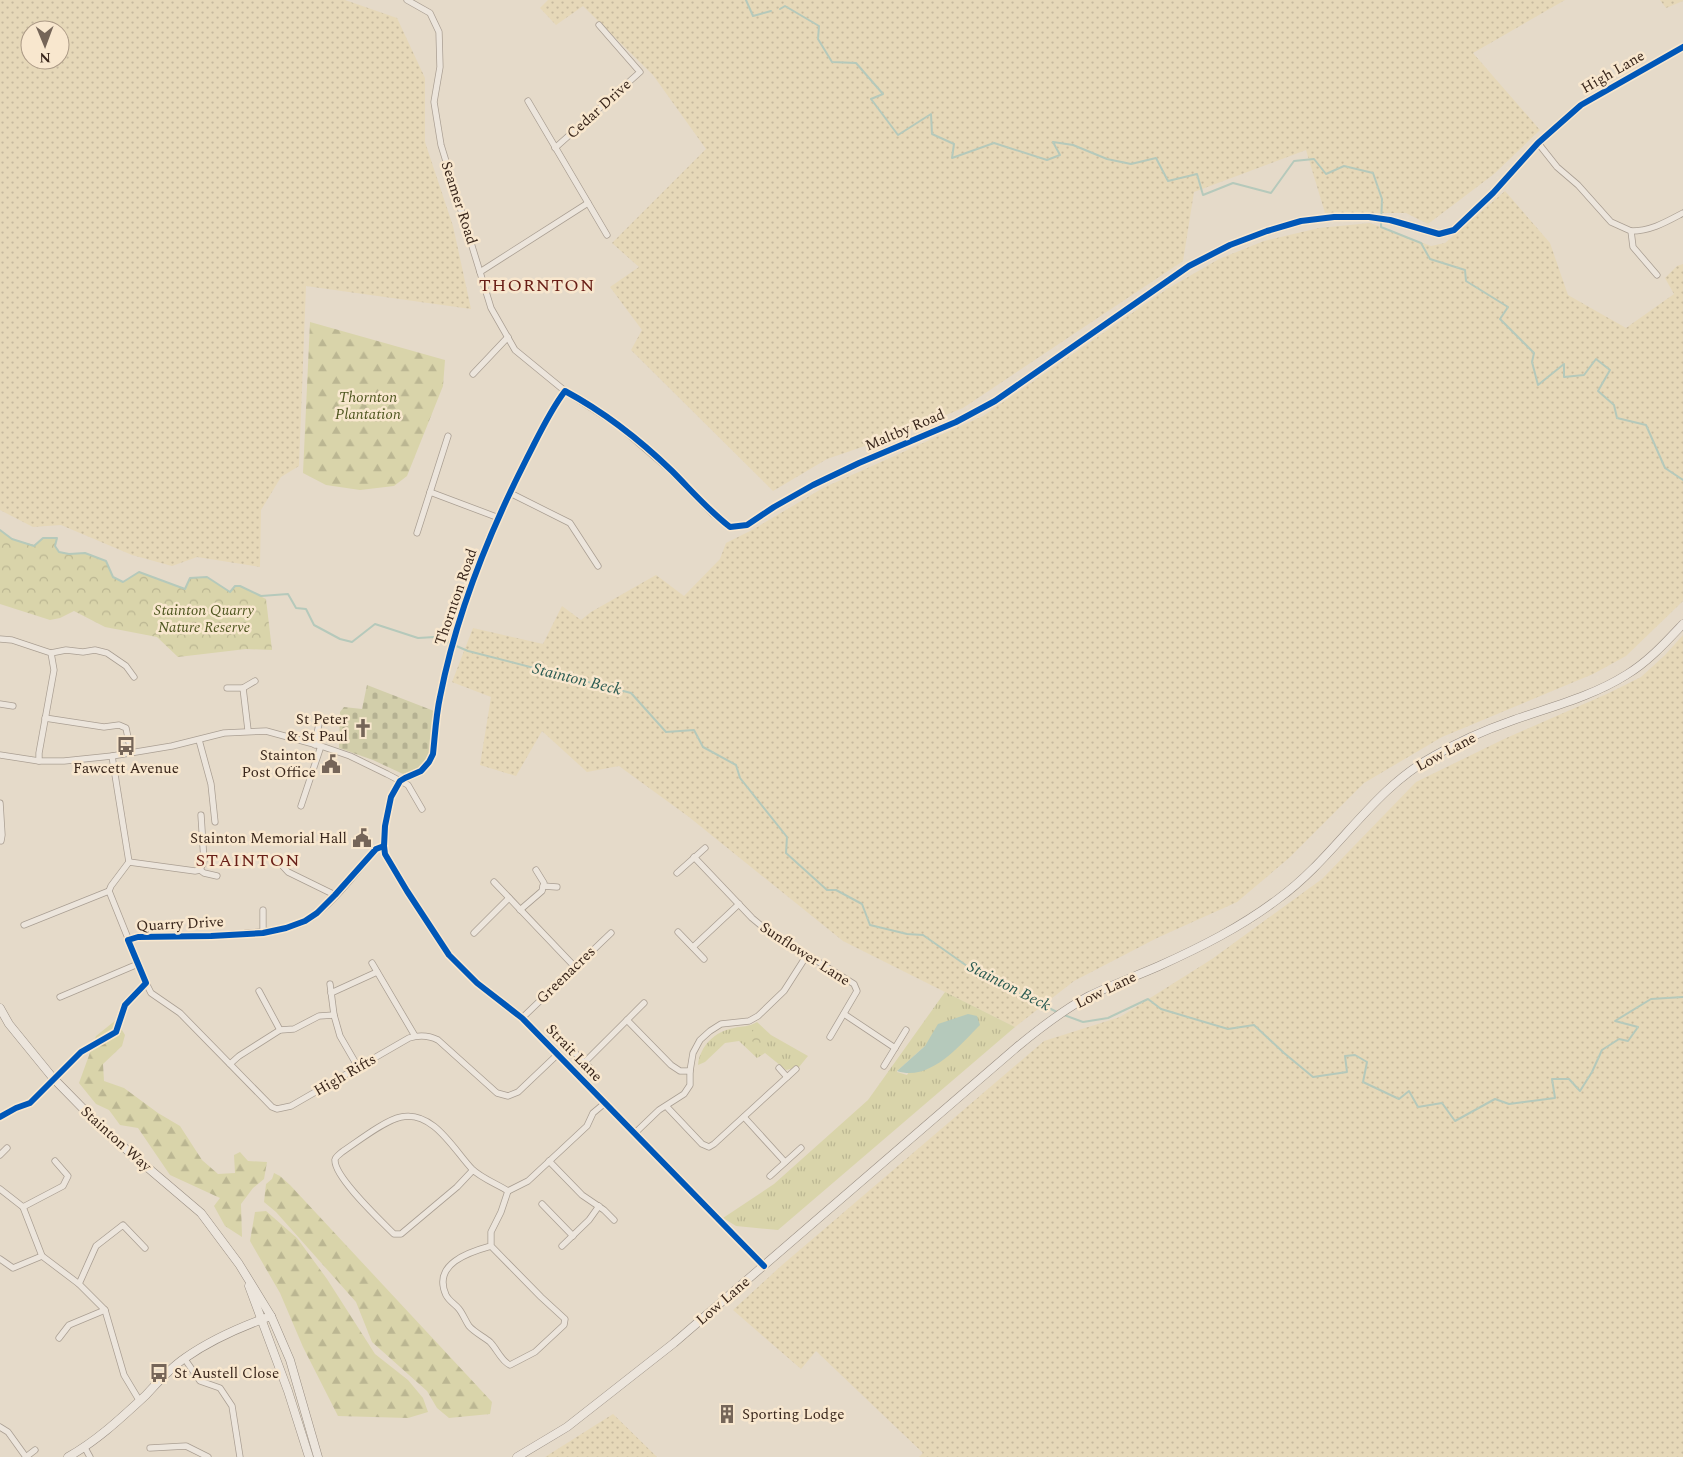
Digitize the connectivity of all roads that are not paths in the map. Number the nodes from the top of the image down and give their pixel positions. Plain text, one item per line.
1 (407, 0) edge
2 (599, 26) dead end
3 (1683, 47) edge
4 (528, 101) dead end
5 (1538, 143) junction
6 (555, 148) junction
7 (588, 204) junction
8 (1683, 213) edge
9 (1267, 231) joint
10 (1631, 231) junction
11 (607, 235) dead end
12 (480, 272) junction
13 (1657, 275) dead end
14 (508, 337) junction
15 (473, 374) dead end
16 (565, 391) junction
17 (448, 436) dead end
18 (430, 492) junction
19 (510, 493) junction
20 (499, 518) junction
21 (416, 533) dead end
22 (598, 566) dead end
23 (1683, 624) edge
24 (0, 639) edge
25 (51, 653) junction
26 (129, 659) dead end
27 (126, 666) junction
28 (134, 677) dead end
29 (255, 681) dead end
30 (227, 688) dead end
31 (243, 688) junction
32 (0, 704) edge
33 (13, 706) dead end
34 (45, 718) junction
35 (320, 718) dead end
36 (248, 730) junction
37 (199, 740) junction
38 (318, 745) junction
39 (131, 752) junction
40 (0, 755) edge
41 (112, 756) junction
42 (39, 761) junction
43 (400, 781) junction
44 (0, 803) edge
45 (301, 806) dead end
46 (422, 809) dead end
47 (201, 815) dead end
48 (215, 822) dead end
49 (0, 842) edge
50 (384, 846) junction
51 (704, 848) dead end
52 (694, 857) junction
53 (277, 860) dead end
54 (129, 862) junction
55 (200, 870) junction
56 (536, 870) dead end
57 (677, 874) dead end
58 (217, 876) dead end
59 (494, 882) dead end
60 (543, 886) junction
61 (557, 887) dead end
62 (109, 891) junction
63 (335, 895) junction
64 (509, 898) junction
65 (739, 904) junction
66 (263, 910) dead end
67 (520, 910) junction
68 (24, 925) dead end
69 (263, 932) junction
70 (678, 932) dead end
71 (246, 933) dead end
72 (474, 933) dead end
73 (610, 933) dead end
74 (234, 934) dead end
75 (128, 940) junction
76 (694, 948) junction
77 (807, 955) junction
78 (704, 959) dead end
79 (138, 964) junction
80 (372, 964) dead end
81 (575, 967) junction
82 (377, 972) junction
83 (330, 984) dead end
84 (259, 991) dead end
85 (331, 993) junction
86 (60, 997) dead end
87 (644, 1003) dead end
88 (0, 1008) edge
89 (844, 1014) junction
90 (334, 1015) junction
91 (522, 1018) junction
92 (627, 1020) junction
93 (280, 1030) junction
94 (906, 1030) dead end
95 (415, 1036) junction
96 (830, 1037) dead end
97 (895, 1048) junction
98 (558, 1054) junction
99 (576, 1054) dead end
100 (584, 1063) junction
101 (230, 1064) junction
102 (884, 1066) dead end
103 (358, 1068) junction
104 (779, 1068) dead end
105 (796, 1069) dead end
106 (592, 1070) dead end
107 (690, 1071) junction
108 (787, 1077) junction
109 (605, 1102) junction
110 (667, 1107) junction
111 (744, 1117) junction
112 (635, 1133) junction
113 (7, 1148) dead end
114 (801, 1148) dead end
115 (0, 1155) edge
116 (55, 1161) dead end
117 (549, 1161) junction
118 (785, 1162) junction
119 (473, 1170) junction
120 (770, 1176) dead end
121 (0, 1189) edge
122 (508, 1191) junction
123 (542, 1204) dead end
124 (599, 1206) junction
125 (24, 1207) junction
126 (614, 1220) dead end
127 (573, 1236) junction
128 (491, 1246) junction
129 (562, 1246) dead end
130 (145, 1248) dead end
131 (42, 1256) junction
132 (0, 1260) edge
133 (239, 1264) junction
134 (764, 1266) junction
135 (79, 1284) junction
136 (105, 1310) junction
137 (271, 1316) junction
138 (262, 1319) junction
139 (60, 1338) dead end
140 (184, 1358) junction
141 (139, 1400) junction
142 (0, 1427) edge
143 (85, 1448) junction
144 (150, 1448) dead end
145 (35, 1450) dead end
146 (26, 1457) edge
147 (68, 1457) edge
148 (90, 1457) edge
149 (208, 1457) edge
150 (240, 1457) edge
151 (309, 1457) edge
152 (318, 1457) edge
153 (518, 1457) edge

1 - 12 street, Seamer Road
2 - 6 street, Cedar Drive
3 - 5 street, High Lane
4 - 6 street, Cedar Drive
5 - 9 street, High Lane
5 - 10 street
6 - 7 street, Cedar Drive
7 - 11 street, Cedar Drive
7 - 12 street
8 - 10 street
9 - 16 street, Maltby Road
10 - 13 street
12 - 14 street, Seamer Road
14 - 15 street
14 - 16 street, Seamer Road
16 - 19 street, Thornton Road
17 - 18 street
18 - 20 street
18 - 21 street
19 - 20 street, Thornton Road
19 - 22 street
20 - 43 street, Thornton Road
23 - 134 main road, Low Lane
24 - 25 street
25 - 27 street
25 - 34 street
26 - 27 street
27 - 28 street
29 - 31 street
30 - 31 street
31 - 36 street
32 - 33 street
34 - 39 street
34 - 42 street
35 - 38 street
36 - 37 street
36 - 38 street
37 - 39 street
37 - 48 street
38 - 43 street
38 - 45 street
39 - 41 street
40 - 42 street
41 - 42 street
41 - 54 street
43 - 46 street
43 - 50 street
44 - 49 street
47 - 55 street
50 - 63 street
50 - 91 street, Strait Lane
51 - 52 street
52 - 57 street
52 - 65 street, Sunflower Lane
53 - 63 street
54 - 55 street
54 - 62 street
55 - 58 street
56 - 60 street
59 - 64 street
60 - 61 street
60 - 67 street
62 - 68 street
62 - 75 street
63 - 69 street
64 - 67 street
64 - 72 street
65 - 76 street
65 - 77 street, Sunflower Lane
66 - 69 street
67 - 81 street
69 - 71 street
70 - 76 street
73 - 81 street, Greenacres
74 - 75 street, Quarry Drive
75 - 79 street
76 - 78 street
77 - 89 street, Sunflower Lane
77 - 107 street
79 - 86 street
79 - 101 street, High Rifts
80 - 82 street
81 - 91 street, Greenacres
82 - 85 street
82 - 95 street
83 - 85 street
84 - 93 street
85 - 90 street
87 - 92 street
88 - 133 main road, Stainton Way
89 - 96 street, Sunflower Lane
89 - 97 street
90 - 93 street
90 - 103 street
91 - 98 street, Strait Lane
92 - 100 street
92 - 107 street
93 - 101 street
94 - 97 street
95 - 98 street
95 - 103 street, High Rifts
97 - 102 street
98 - 109 street, Strait Lane
99 - 100 street
100 - 106 street
101 - 103 street, High Rifts
104 - 108 street
105 - 108 street
107 - 110 street
108 - 111 street
109 - 112 street, Strait Lane
109 - 117 street
110 - 111 street
110 - 112 street
111 - 118 street
112 - 134 street, Strait Lane
113 - 115 street
114 - 118 street
116 - 125 street
117 - 122 street
117 - 124 street
118 - 120 street
119 - 119 street
119 - 122 street
121 - 125 street
122 - 128 street
123 - 127 street
124 - 126 street
124 - 127 street
125 - 131 street
127 - 129 street
128 - 128 street
130 - 135 street
131 - 132 street
131 - 135 street
133 - 137 main road, Stainton Way
133 - 138 main road, Stainton Way
134 - 153 main road, Low Lane
135 - 136 street
136 - 139 street
136 - 141 street
137 - 138 main road
137 - 152 main road, Stainton Way
138 - 140 main road
138 - 151 main road, Stainton Way
140 - 141 main road
140 - 150 street
141 - 143 main road
142 - 146 street
143 - 147 main road
143 - 148 street
144 - 149 street
145 - 146 street

